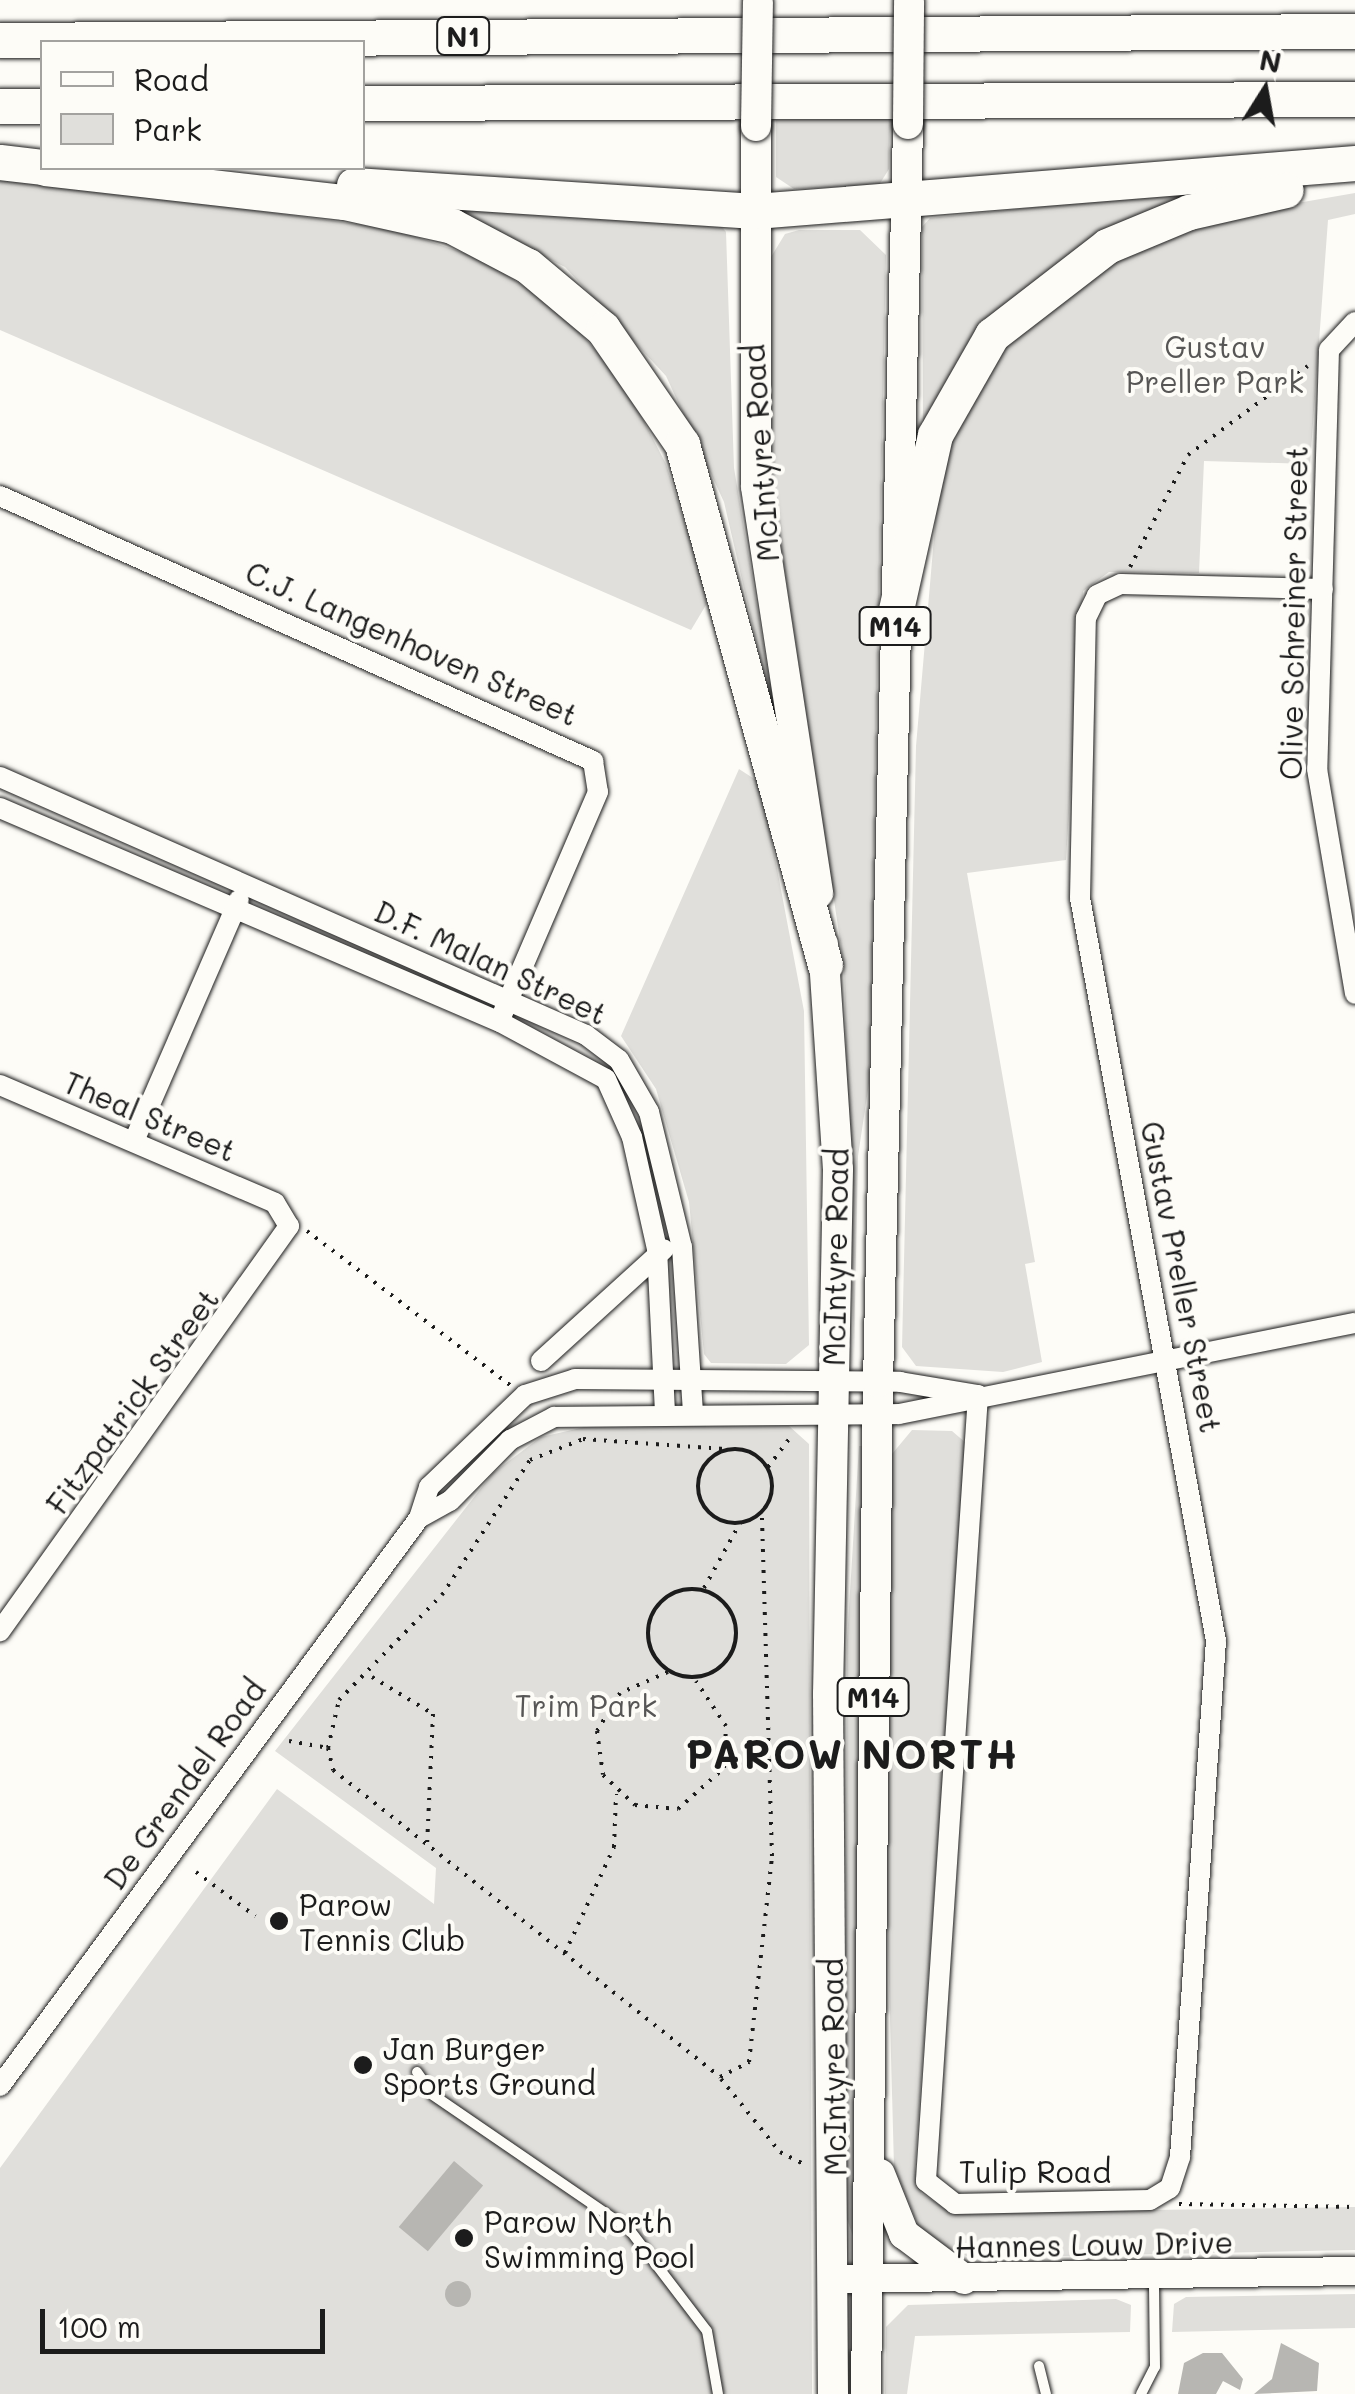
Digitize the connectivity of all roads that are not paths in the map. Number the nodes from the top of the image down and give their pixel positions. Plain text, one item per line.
1 (758, 1) edge
2 (910, 1) edge
3 (1355, 31) edge
4 (0, 40) edge
5 (1355, 99) edge
6 (365, 103) edge
7 (0, 106) edge
8 (40, 106) edge
9 (0, 161) edge
10 (1355, 164) edge
11 (40, 166) edge
12 (76, 170) edge
13 (135, 170) edge
14 (1355, 176) edge
15 (903, 206) junction
16 (755, 210) junction
17 (1355, 322) edge
18 (0, 496) edge
19 (1323, 589) junction
20 (896, 614) junction
21 (0, 777) edge
22 (0, 808) edge
23 (245, 884) junction
24 (235, 910) junction
25 (825, 965) junction
26 (1355, 994) edge
27 (509, 1000) junction
28 (500, 1022) junction
29 (2, 1091) edge
30 (134, 1141) junction
31 (282, 1210) joint
32 (682, 1246) junction
33 (657, 1250) junction
34 (1355, 1324) edge
35 (1167, 1359) junction
36 (541, 1361) dead end
37 (665, 1381) junction
38 (833, 1381) junction
39 (693, 1382) junction
40 (878, 1382) junction
41 (978, 1395) junction
42 (665, 1412) junction
43 (693, 1412) junction
44 (833, 1414) junction
45 (877, 1414) junction
46 (419, 1518) junction
47 (0, 1631) edge
48 (416, 2072) dead end
49 (0, 2086) edge
50 (873, 2137) junction
51 (1161, 2196) joint
52 (1355, 2271) edge
53 (1154, 2275) junction
54 (835, 2279) junction
55 (868, 2279) junction
56 (964, 2279) junction
57 (1039, 2366) dead end
58 (718, 2394) edge
59 (833, 2394) edge
60 (866, 2394) edge
61 (1046, 2394) edge
62 (1141, 2394) edge

1 - 16 main road, McIntyre Road / M14, bridge
2 - 15 main road, McIntyre Road / M14, bridge
3 - 4 highway, N1
5 - 6 highway, N1
7 - 8 highway
9 - 11 highway
10 - 15 highway
12 - 25 highway
13 - 16 highway
14 - 20 highway
15 - 16 highway
15 - 20 main road, McIntyre Road / M14
16 - 25 main road, McIntyre Road / M14
17 - 19 street, Olive Schreiner Street
18 - 27 street, C.J. Langenhoven Street
19 - 26 street, Olive Schreiner Street
19 - 35 street, Gustav Preller Street
20 - 40 main road, McIntyre Road / M14
21 - 23 street, D.F. Malan Street
22 - 24 street, D.F. Malan Street
23 - 24 street
23 - 27 street, D.F. Malan Street
24 - 28 street, D.F. Malan Street
24 - 30 street
25 - 38 main road, McIntyre Road / M14
27 - 28 street, C.J. Langenhoven Street
27 - 32 street, D.F. Malan Street
28 - 33 street, D.F. Malan Street
29 - 30 street, Theal Street
30 - 31 street, Theal Street
31 - 47 street, Fitzpatrick Street
32 - 33 street
32 - 39 street, D.F. Malan Street
33 - 36 street
33 - 37 street, D.F. Malan Street
34 - 35 street, De Grendel Road
35 - 41 street, De Grendel Road
35 - 51 street, Gustav Preller Street
37 - 39 street, De Grendel Road
37 - 42 street, D.F. Malan Street
37 - 46 street, De Grendel Road
38 - 39 street, De Grendel Road
38 - 40 street, De Grendel Road
38 - 44 main road, McIntyre Road / M14
39 - 43 street, D.F. Malan Street
40 - 41 street, De Grendel Road
40 - 45 main road, McIntyre Road / M14
41 - 45 street, De Grendel Road
41 - 51 street, Tulip Road
42 - 43 street, De Grendel Road
42 - 46 street, De Grendel Road
43 - 44 street, De Grendel Road
44 - 45 street, De Grendel Road
44 - 54 main road, McIntyre Road / M14
45 - 50 main road, McIntyre Road / M14
46 - 49 street, De Grendel Road
48 - 58 lane
50 - 55 main road, McIntyre Road / M14
50 - 56 main road
52 - 53 street, Hannes Louw Drive
53 - 56 street, Hannes Louw Drive
53 - 62 lane
54 - 55 street, Hannes Louw Drive
54 - 59 main road, McIntyre Road / M14
55 - 56 street, Hannes Louw Drive
55 - 60 main road, McIntyre Road / M14
57 - 61 lane

